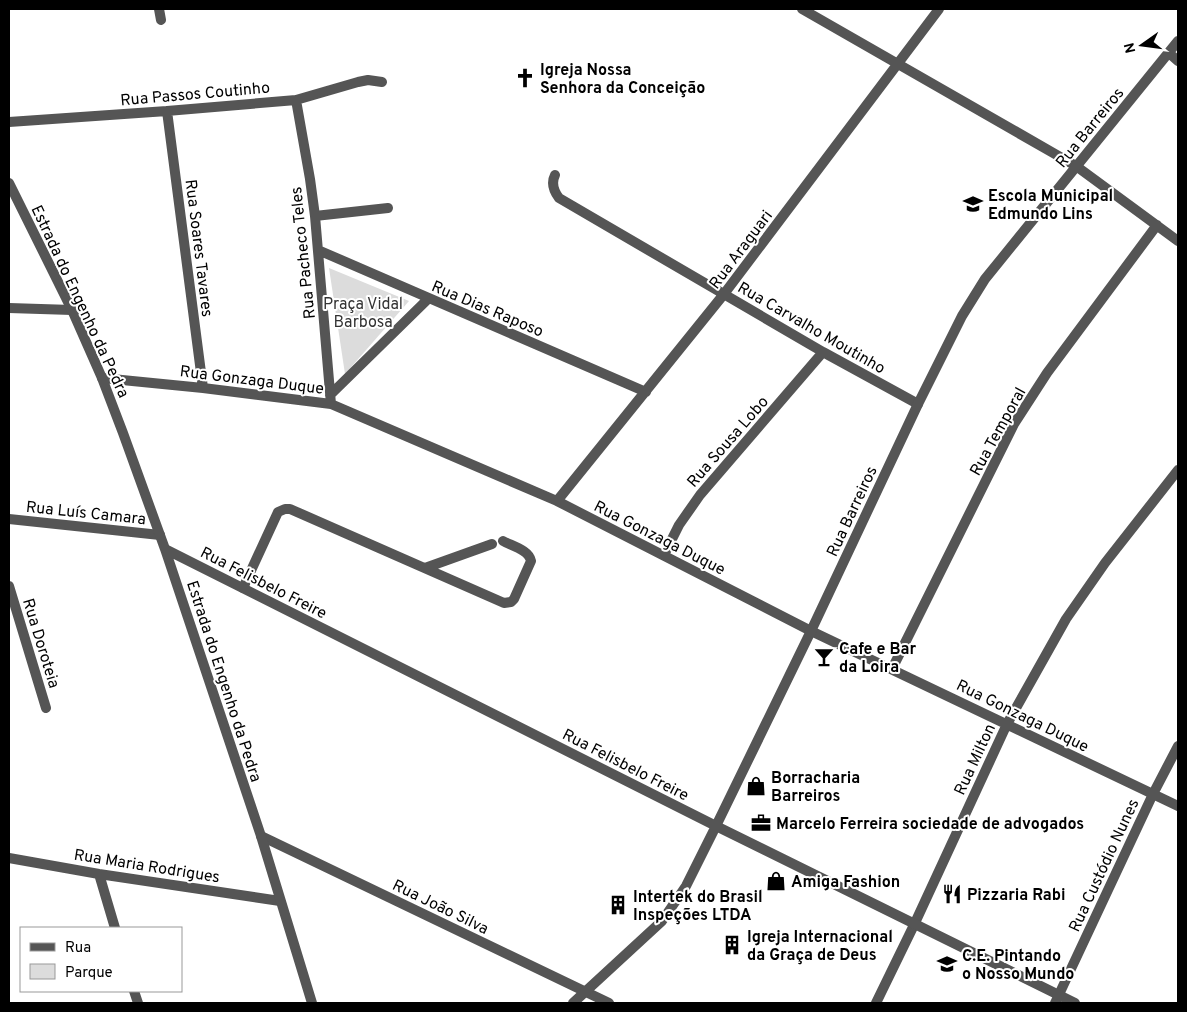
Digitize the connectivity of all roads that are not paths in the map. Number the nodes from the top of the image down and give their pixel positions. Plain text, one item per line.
1 (159, 9) edge
2 (802, 9) edge
3 (939, 9) edge
4 (161, 20) dead end
5 (1178, 41) edge
6 (1168, 53) junction
7 (1178, 61) edge
8 (898, 64) junction
9 (382, 82) dead end
10 (296, 100) junction
11 (167, 111) junction
12 (9, 122) edge
13 (1076, 166) junction
14 (555, 175) dead end
15 (9, 183) edge
16 (388, 208) dead end
17 (315, 216) junction
18 (1157, 225) junction
19 (1178, 241) edge
20 (318, 250) junction
21 (724, 294) junction
22 (428, 299) junction
23 (9, 308) edge
24 (72, 310) junction
25 (823, 352) junction
26 (102, 378) junction
27 (203, 388) junction
28 (646, 392) junction
29 (331, 399) junction
30 (918, 404) junction
31 (1178, 470) edge
32 (558, 502) junction
33 (9, 519) edge
34 (160, 534) junction
35 (503, 541) dead end
36 (492, 544) dead end
37 (165, 549) junction
38 (664, 556) junction
39 (425, 568) junction
40 (9, 586) edge
41 (243, 588) junction
42 (811, 631) junction
43 (892, 669) junction
44 (46, 708) dead end
45 (1007, 724) junction
46 (1178, 746) edge
47 (1153, 794) junction
48 (1178, 806) edge
49 (716, 826) junction
50 (261, 836) junction
51 (9, 858) edge
52 (99, 874) junction
53 (280, 901) junction
54 (914, 925) junction
55 (116, 927) edge
56 (585, 992) junction
57 (1057, 999) edge
58 (312, 1003) edge
59 (574, 1003) edge
60 (609, 1003) edge
61 (876, 1003) edge
62 (1075, 1003) edge

1 - 4 street
2 - 8 street
3 - 8 street, Rua Araguari
5 - 6 street, Rua Barreiros
6 - 7 street
6 - 13 street, Rua Barreiros
8 - 13 street
8 - 21 street, Rua Araguari
9 - 10 street, Rua Passos Coutinho
10 - 11 street, Rua Passos Coutinho
10 - 17 street, Rua Pacheco Teles
11 - 12 street, Rua Passos Coutinho
11 - 27 street, Rua Soares Tavares
13 - 18 street
13 - 30 street, Rua Barreiros
14 - 21 street, Rua Carvalho Moutinho
15 - 24 street, Estrada do Engenho da Pedra
16 - 17 street
17 - 20 street, Rua Pacheco Teles
18 - 19 street
18 - 43 street, Rua Temporal
20 - 22 street, Rua Dias Raposo
20 - 29 street, Rua Pacheco Teles
21 - 25 street, Rua Carvalho Moutinho
21 - 28 street, Rua Araguari
22 - 28 street, Rua Dias Raposo
22 - 29 street
23 - 24 street
24 - 26 street, Estrada do Engenho da Pedra
25 - 30 street, Rua Carvalho Moutinho
25 - 38 street, Rua Sousa Lobo
26 - 27 street, Rua Gonzaga Duque
26 - 34 street, Estrada do Engenho da Pedra
27 - 29 street, Rua Gonzaga Duque
28 - 32 street, Rua Araguari
29 - 32 street, Rua Gonzaga Duque
30 - 42 street, Rua Barreiros
31 - 45 street, Rua Milton
32 - 38 street, Rua Gonzaga Duque
33 - 34 street, Rua Luís Camara
34 - 37 street, Estrada do Engenho da Pedra
35 - 39 street
36 - 39 street
37 - 41 street, Rua Felisbelo Freire
37 - 50 street, Estrada do Engenho da Pedra
38 - 42 street, Rua Gonzaga Duque
39 - 41 street
40 - 44 street, Rua Doroteia
41 - 49 street, Rua Felisbelo Freire
42 - 43 street, Rua Gonzaga Duque
42 - 49 street, Rua Barreiros
43 - 45 street, Rua Gonzaga Duque
45 - 47 street, Rua Gonzaga Duque
45 - 54 street, Rua Milton
46 - 47 street, Rua Custódio Nunes
47 - 48 street, Rua Gonzaga Duque
47 - 57 street, Rua Custódio Nunes
49 - 54 street, Rua Felisbelo Freire
49 - 56 street, Rua Barreiros
50 - 53 street, Estrada do Engenho da Pedra
50 - 56 street, Rua João Silva
51 - 52 street, Rua Maria Rodrigues
52 - 53 street, Rua Maria Rodrigues
52 - 55 street
53 - 58 street, Estrada do Engenho da Pedra
54 - 57 street, Rua Felisbelo Freire
54 - 61 street, Rua Milton
56 - 59 street, Rua Barreiros
56 - 60 street, Rua João Silva
57 - 62 street, Rua Felisbelo Freire

